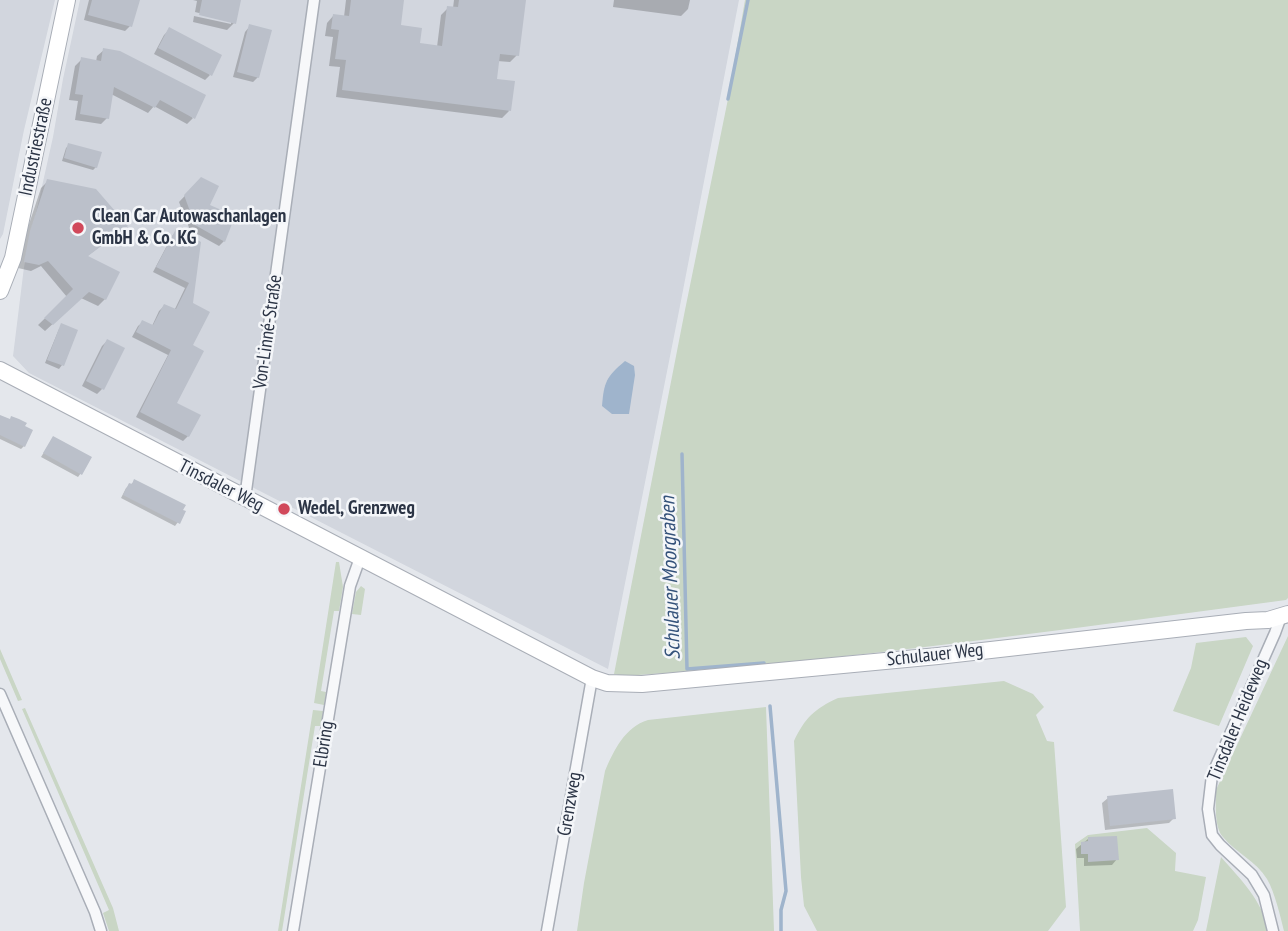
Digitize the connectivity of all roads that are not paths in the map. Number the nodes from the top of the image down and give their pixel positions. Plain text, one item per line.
1 (66, 0) edge
2 (314, 0) edge
3 (0, 291) edge
4 (0, 370) edge
5 (245, 498) junction
6 (360, 558) junction
7 (1283, 616) edge
8 (592, 678) junction
9 (0, 694) edge
10 (101, 931) edge
11 (293, 931) edge
12 (547, 931) edge
13 (1273, 931) edge

1 - 3 street, Industriestraße
2 - 5 street, Von-Linné-Straße
4 - 5 street, Tinsdaler Weg
5 - 6 street, Tinsdaler Weg
6 - 8 street, Tinsdaler Weg
6 - 11 street, Elbring
7 - 8 street, Schulauer Weg
7 - 13 street, Tinsdaler Heideweg
8 - 12 street, Grenzweg
9 - 10 street

